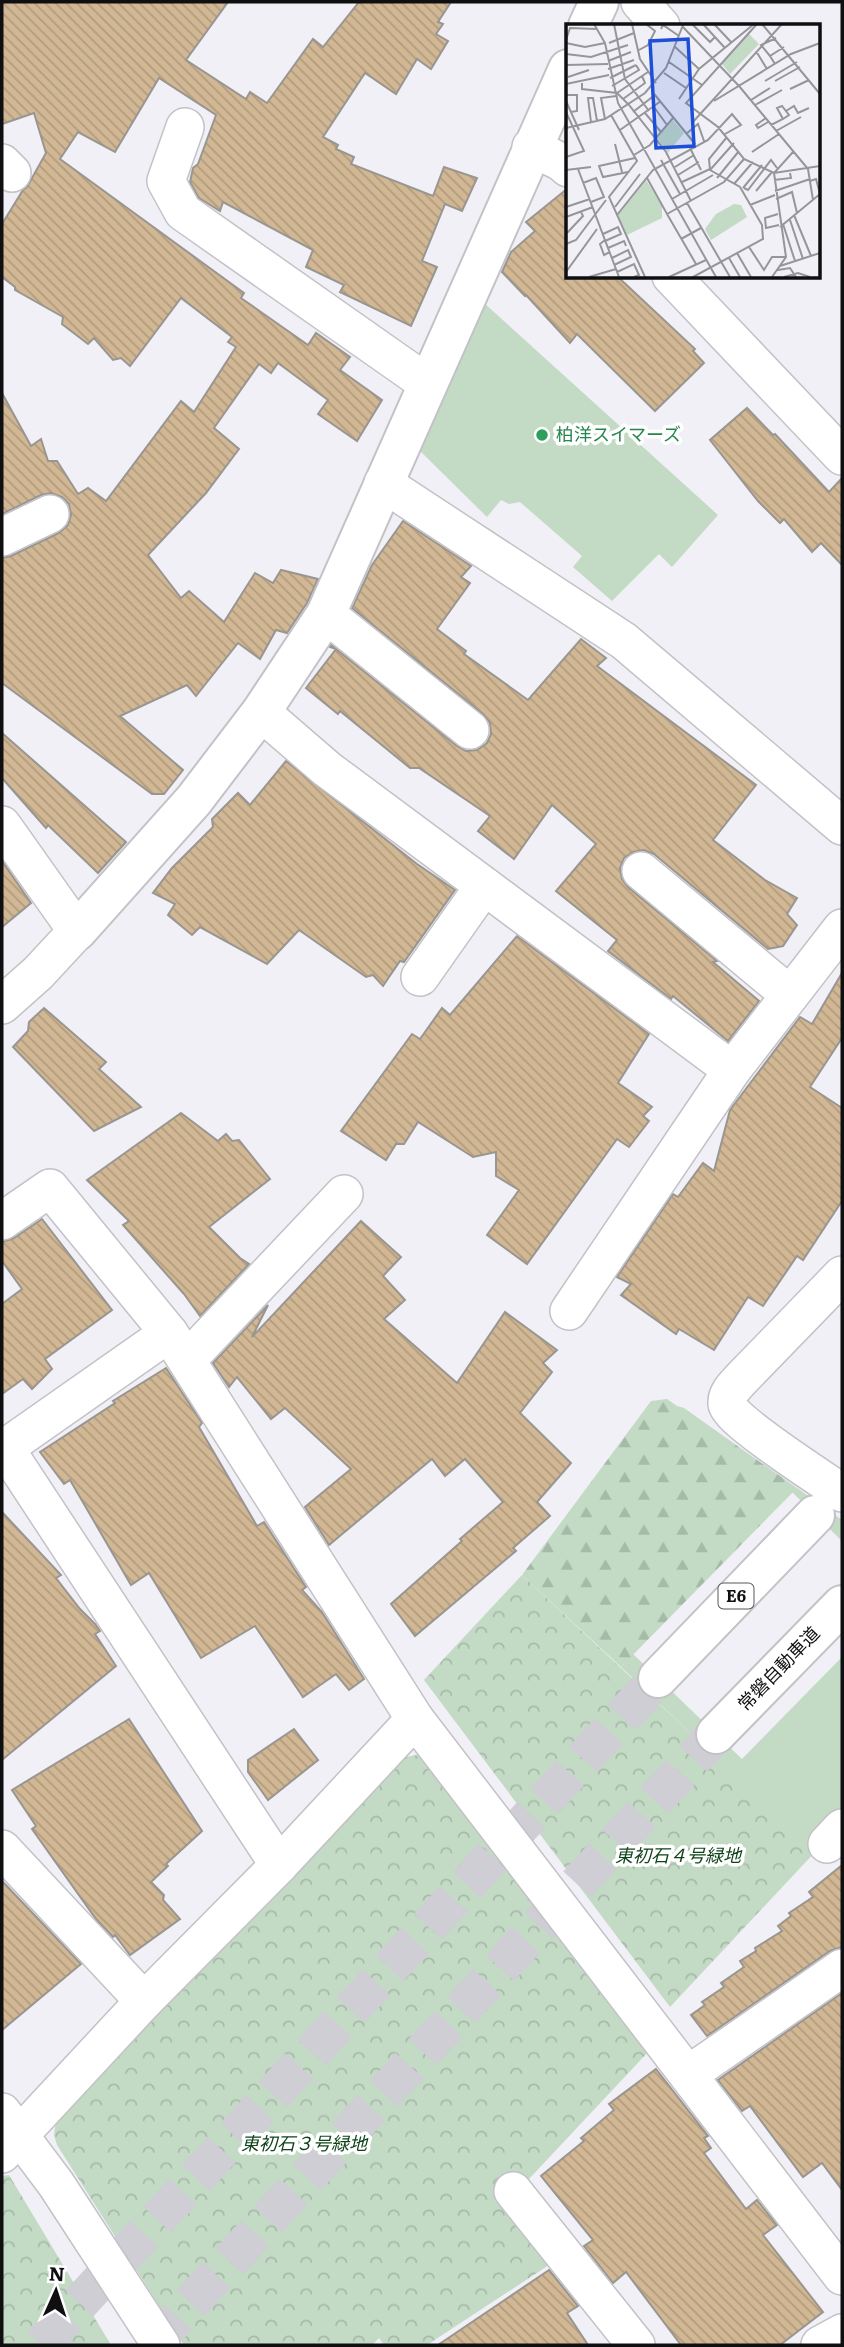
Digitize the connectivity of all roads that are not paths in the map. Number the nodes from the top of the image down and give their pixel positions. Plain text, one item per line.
1 (599, 2) edge
2 (640, 2) edge
3 (589, 24) edge
4 (659, 24) edge
5 (566, 73) edge
6 (185, 127) dead end
7 (531, 147) junction
8 (566, 166) edge
9 (673, 278) edge
10 (428, 384) junction
11 (842, 456) edge
12 (383, 483) junction
13 (50, 514) dead end
14 (2, 537) edge
15 (326, 614) junction
16 (261, 712) junction
17 (470, 730) dead end
18 (2, 825) edge
19 (842, 826) edge
20 (641, 871) dead end
21 (484, 886) junction
22 (842, 928) edge
23 (77, 931) junction
24 (420, 977) dead end
25 (790, 995) junction
26 (2, 1005) edge
27 (732, 1070) junction
28 (344, 1194) dead end
29 (2, 1221) edge
30 (842, 1275) edge
31 (569, 1311) dead end
32 (178, 1346) junction
33 (3, 1449) edge
34 (828, 1504) edge
35 (842, 1605) edge
36 (658, 1678) tunnel mouth
37 (415, 1719) junction
38 (716, 1734) tunnel mouth
39 (2, 1849) edge
40 (278, 1865) junction
41 (842, 1968) edge
42 (144, 2001) junction
43 (688, 2074) junction
44 (8, 2134) edge
45 (513, 2191) dead end
46 (842, 2276) edge
47 (842, 2333) edge
48 (161, 2345) edge
49 (636, 2345) edge
50 (820, 2345) edge

1 - 3 main road
2 - 4 street
5 - 7 main road
6 - 10 street
7 - 8 street
7 - 10 main road
9 - 11 street
10 - 12 main road
12 - 15 main road
12 - 19 street
13 - 14 street
15 - 16 main road
15 - 17 street
16 - 21 street
16 - 23 main road
18 - 23 street
20 - 25 street
21 - 24 street
21 - 27 street
22 - 25 street
23 - 26 street
25 - 27 street
27 - 31 street
28 - 32 street
29 - 32 street
30 - 34 street
32 - 33 street
32 - 37 street
33 - 40 street
34 - 36 main road, E6
35 - 38 main road, 常磐自動車道
37 - 40 street
37 - 43 street
39 - 42 street
40 - 42 street
41 - 43 street
42 - 44 street
43 - 46 street
44 - 48 street
45 - 49 street
47 - 50 street

